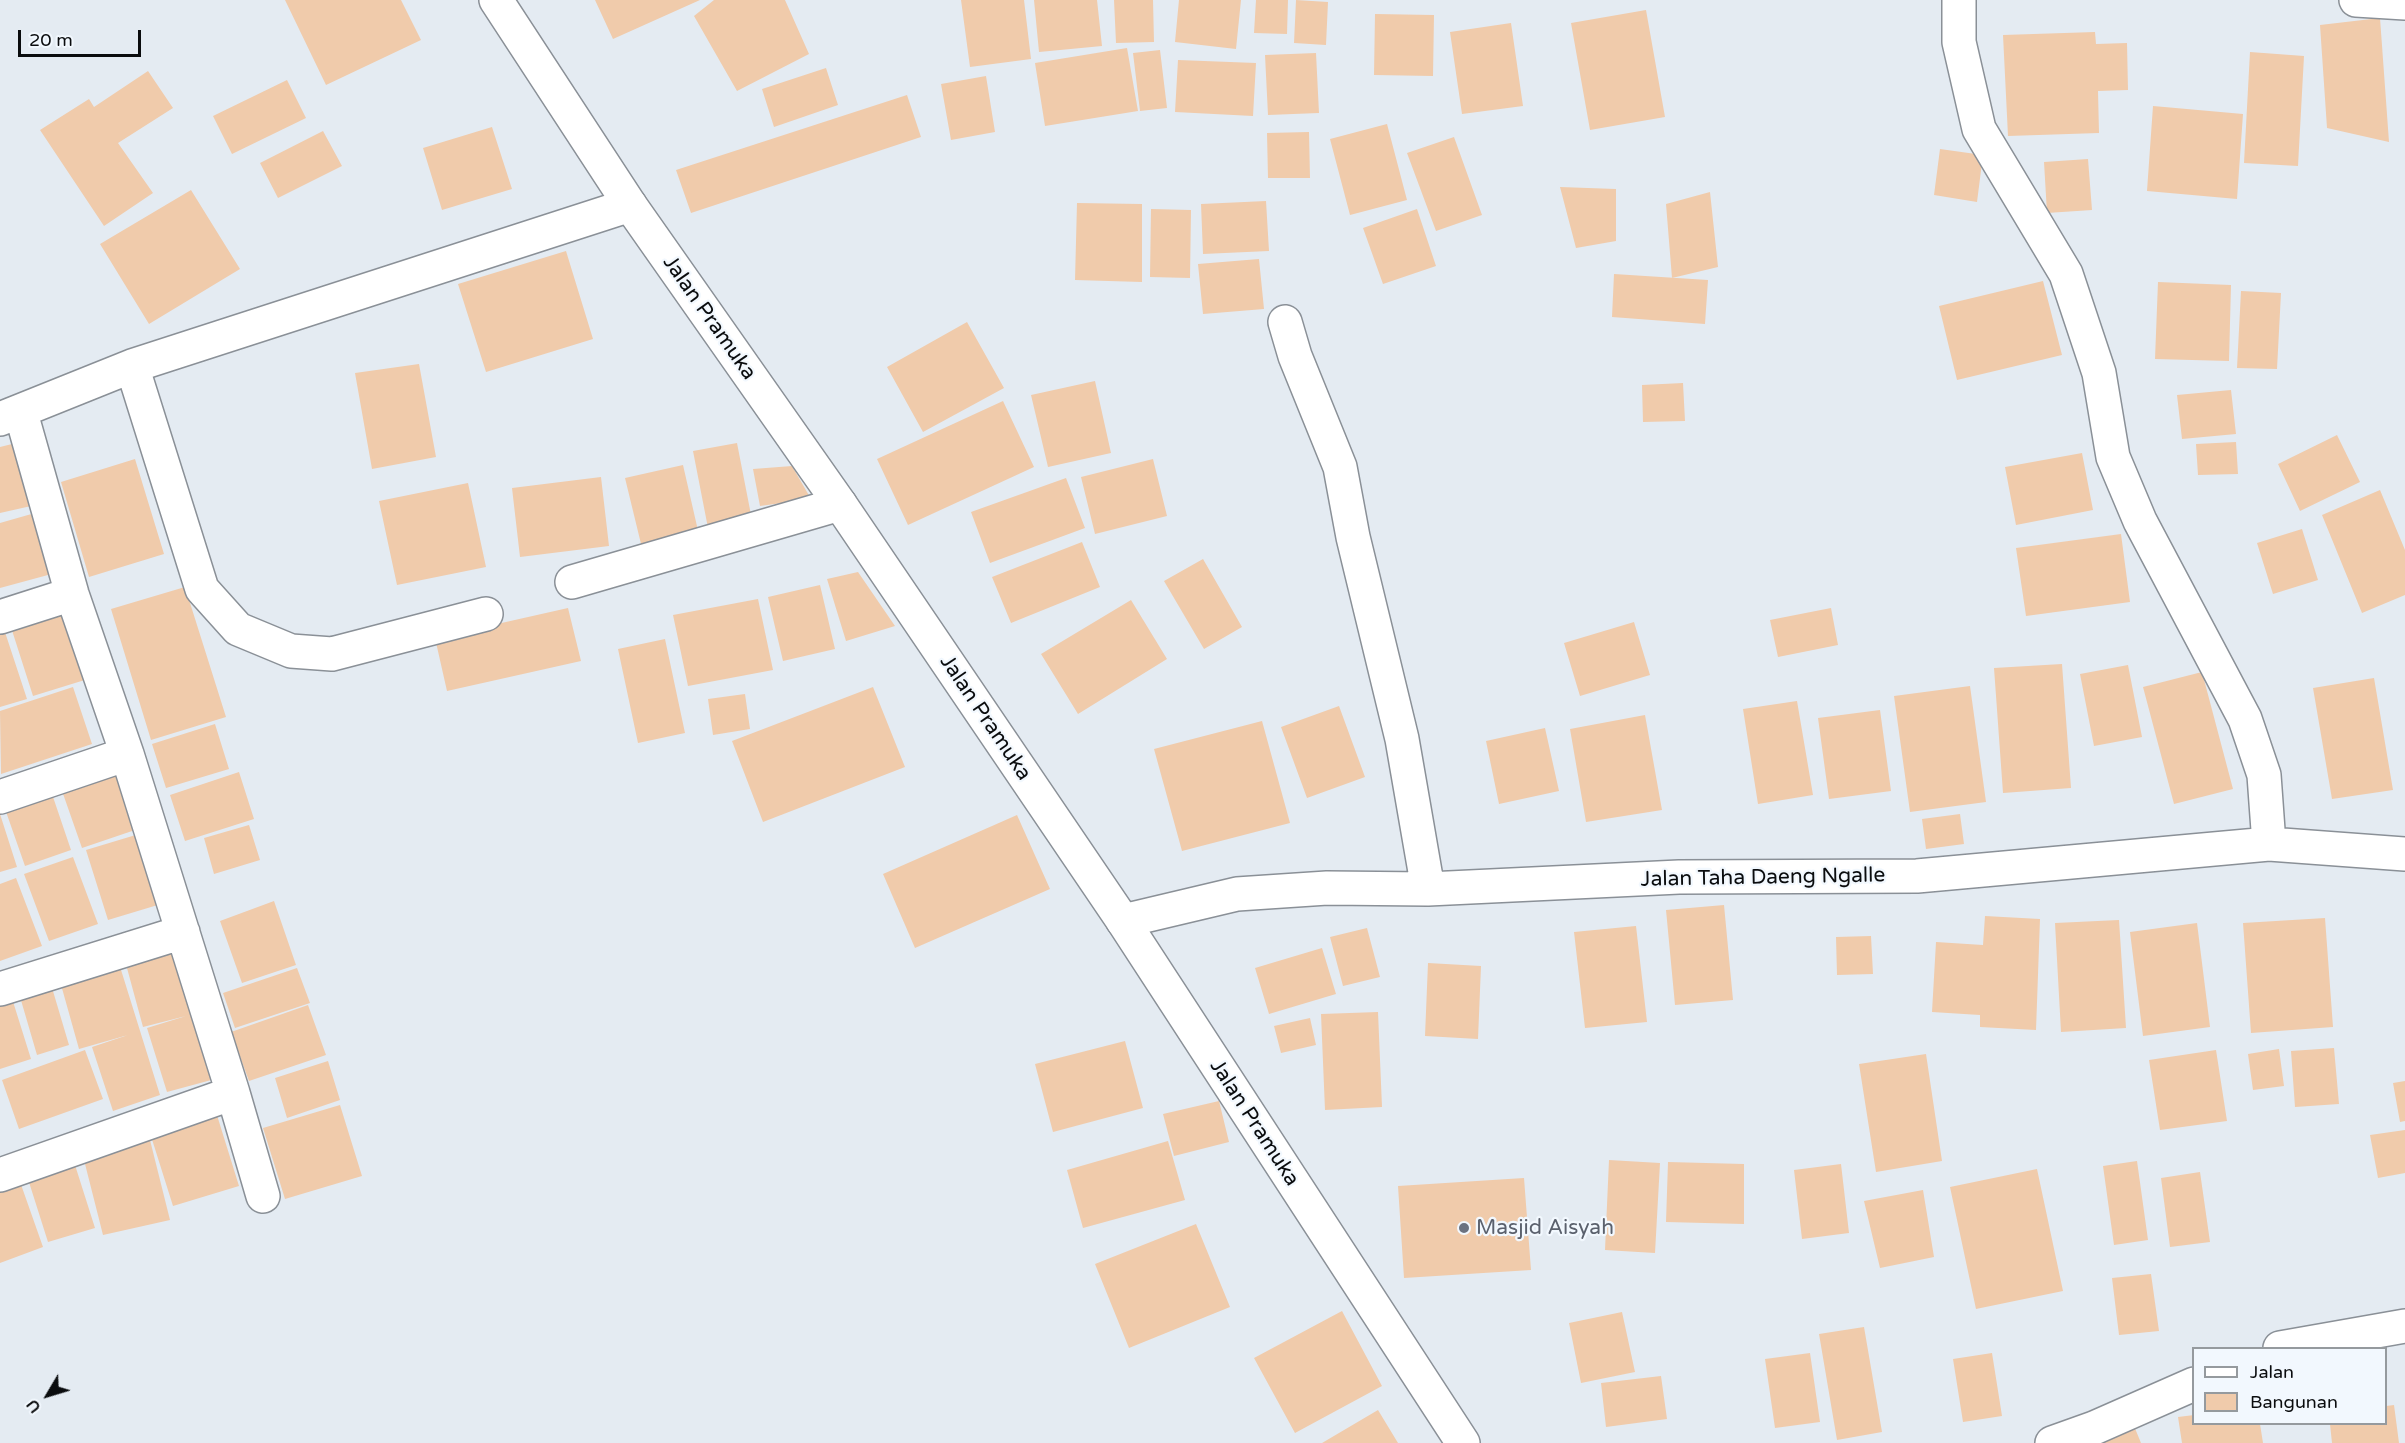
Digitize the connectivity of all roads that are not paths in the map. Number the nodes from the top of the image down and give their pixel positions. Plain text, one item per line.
1 (496, 0) edge
2 (1959, 0) edge
3 (2356, 0) edge
4 (2405, 3) edge
5 (630, 205) junction
6 (1285, 322) dead end
7 (132, 366) junction
8 (10, 416) edge
9 (840, 504) junction
10 (572, 582) dead end
11 (72, 594) junction
12 (486, 614) dead end
13 (0, 617) edge
14 (127, 754) junction
15 (0, 797) edge
16 (2269, 844) junction
17 (2405, 854) edge
18 (1428, 889) junction
19 (1123, 921) junction
20 (183, 932) junction
21 (0, 989) edge
22 (233, 1093) junction
23 (0, 1175) edge
24 (263, 1196) dead end
25 (2405, 1326) edge
26 (2286, 1347) edge
27 (2192, 1384) edge
28 (1463, 1443) edge
29 (2052, 1443) edge

1 - 5 street, Jalan Pramuka
2 - 16 street
3 - 4 street
5 - 7 street
5 - 9 street, Jalan Pramuka
6 - 18 street
7 - 8 street
7 - 12 street
8 - 11 street
9 - 10 street
9 - 19 street, Jalan Pramuka
11 - 13 street
11 - 14 street
14 - 15 street
14 - 20 street
16 - 17 street, Jalan Taha Daeng Ngalle
16 - 18 street, Jalan Taha Daeng Ngalle
18 - 19 street, Jalan Taha Daeng Ngalle
19 - 28 street, Jalan Pramuka
20 - 21 street
20 - 22 street
22 - 23 street
22 - 24 street
25 - 26 street
27 - 29 street

